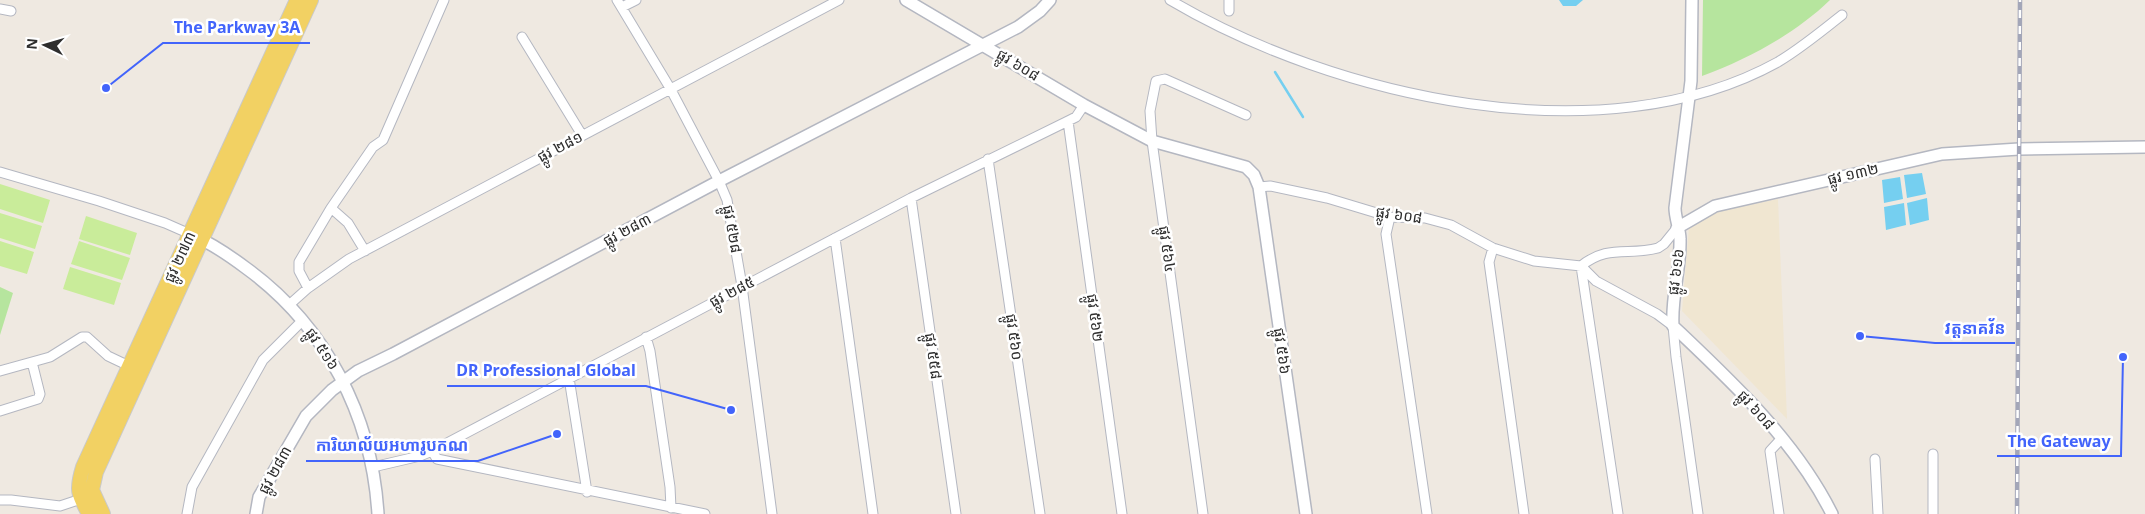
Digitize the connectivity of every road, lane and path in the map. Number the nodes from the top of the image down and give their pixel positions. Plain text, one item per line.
1 (297, 0) edge
2 (311, 0) edge
3 (444, 0) edge
4 (636, 0) edge
5 (839, 0) edge
6 (906, 0) edge
7 (1050, 0) edge
8 (1170, 0) edge
9 (1229, 0) edge
10 (1692, 0) edge
11 (620, 4) edge
12 (0, 9) edge
13 (1228, 10) dead end
14 (11, 12) dead end
15 (1842, 15) dead end
16 (522, 37) dead end
17 (984, 45) junction
18 (670, 88) junction
19 (1690, 96) junction
20 (1084, 105) junction
21 (1246, 115) dead end
22 (1068, 122) junction
23 (582, 135) junction
24 (1152, 140) junction
25 (2145, 148) edge
26 (988, 160) junction
27 (0, 172) edge
28 (719, 181) junction
29 (1259, 187) junction
30 (911, 198) junction
31 (332, 208) junction
32 (1390, 217) junction
33 (1677, 228) junction
34 (197, 237) junction
35 (835, 238) junction
36 (1493, 248) junction
37 (365, 251) junction
38 (1582, 266) junction
39 (742, 286) junction
40 (308, 288) junction
41 (289, 305) junction
42 (303, 320) junction
43 (1673, 326) junction
44 (646, 337) junction
45 (32, 362) junction
46 (129, 366) junction
47 (0, 371) edge
48 (569, 378) junction
49 (344, 382) junction
50 (0, 411) edge
51 (1782, 438) junction
52 (432, 451) junction
53 (1933, 454) dead end
54 (1875, 459) dead end
55 (373, 467) junction
56 (587, 492) junction
57 (81, 499) junction
58 (0, 500) edge
59 (671, 508) junction
60 (90, 514) edge
61 (103, 514) edge
62 (187, 514) edge
63 (256, 514) edge
64 (378, 514) edge
65 (704, 514) edge
66 (772, 514) edge
67 (873, 514) edge
68 (956, 514) edge
69 (1040, 514) edge
70 (1122, 514) edge
71 (1203, 514) edge
72 (1306, 514) edge
73 (1427, 514) edge
74 (1524, 514) edge
75 (1618, 514) edge
76 (1698, 514) edge
77 (1779, 514) edge
78 (1832, 514) edge
79 (1878, 514) edge
80 (1933, 514) edge

1 - 34 main road, ផ្លូវ ២៧៣
2 - 34 main road, ផ្លូវ ២៧៣
3 - 31 street
4 - 11 street
5 - 18 street, ផ្លូវ ២៨១
6 - 17 street, ផ្លូវ ៦០៨
7 - 17 street, ផ្លូវ ២៨៣
8 - 19 street
9 - 13 street
10 - 19 street, ផ្លូវ ៦១៦
11 - 18 street, ផ្លូវ ៥២៨
12 - 14 street
15 - 19 street
16 - 23 street
17 - 20 street, ផ្លូវ ៦០៨
17 - 28 street, ផ្លូវ ២៨៣
18 - 23 street, ផ្លូវ ២៨១
18 - 28 street, ផ្លូវ ៥២៨
19 - 33 street, ផ្លូវ ៦១៦
20 - 22 street, ផ្លូវ ២៨៥
20 - 24 street, ផ្លូវ ៦០៨
21 - 24 street, ផ្លូវ ៥៦៤
22 - 26 street, ផ្លូវ ២៨៥
22 - 70 street, ផ្លូវ ៥៦២
23 - 37 street, ផ្លូវ ២៨១
24 - 29 street, ផ្លូវ ៦០៨
24 - 71 street, ផ្លូវ ៥៦៤
25 - 33 street, ផ្លូវ ១៣២
26 - 30 street, ផ្លូវ ២៨៥
26 - 69 street, ផ្លូវ ៥៦០
27 - 34 street
28 - 39 street, ផ្លូវ ៥២៨
28 - 49 street, ផ្លូវ ២៨៣
29 - 32 street, ផ្លូវ ៦០៨
29 - 72 street, ផ្លូវ ៥៦៦
30 - 35 street, ផ្លូវ ២៨៥
30 - 68 street, ផ្លូវ ៥៥៨
31 - 37 street
31 - 40 street
32 - 36 street, ផ្លូវ ៦០៨
32 - 73 street
33 - 38 street, ផ្លូវ ១៣២
33 - 43 street, ផ្លូវ ៦១៦
34 - 41 street, ផ្លូវ ៥១៦
34 - 46 main road, ផ្លូវ ២៧៣
34 - 61 main road, ផ្លូវ ២៧៣
35 - 39 street, ផ្លូវ ២៨៥
35 - 67 street
36 - 38 street, ផ្លូវ ៦០៨
36 - 74 street
37 - 40 street, ផ្លូវ ២៨១
38 - 43 street, ផ្លូវ ៦០៨
38 - 75 street
39 - 44 street, ផ្លូវ ២៨៥
39 - 66 street, ផ្លូវ ៥២៨
40 - 41 street, ផ្លូវ ២៨១
41 - 42 street, ផ្លូវ ៥១៦
42 - 49 street, ផ្លូវ ៥១៦
42 - 62 street
43 - 51 street, ផ្លូវ ៦០៨
43 - 76 street, ផ្លូវ ៦១៦
44 - 48 street, ផ្លូវ ២៨៥
44 - 59 street
45 - 46 street
45 - 47 street
45 - 50 street
46 - 57 main road, ផ្លូវ ២៧៣
48 - 52 street, ផ្លូវ ២៨៥
48 - 56 street
49 - 55 street, ផ្លូវ ៥១៦
49 - 63 street, ផ្លូវ ២៨៣
51 - 77 street
51 - 78 street, ផ្លូវ ៦០៨
52 - 55 street, ផ្លូវ ២៨៥
52 - 56 street
53 - 80 street
54 - 79 street
55 - 64 street, ផ្លូវ ៥១៦
56 - 59 street
57 - 58 street
57 - 60 main road
59 - 65 street

